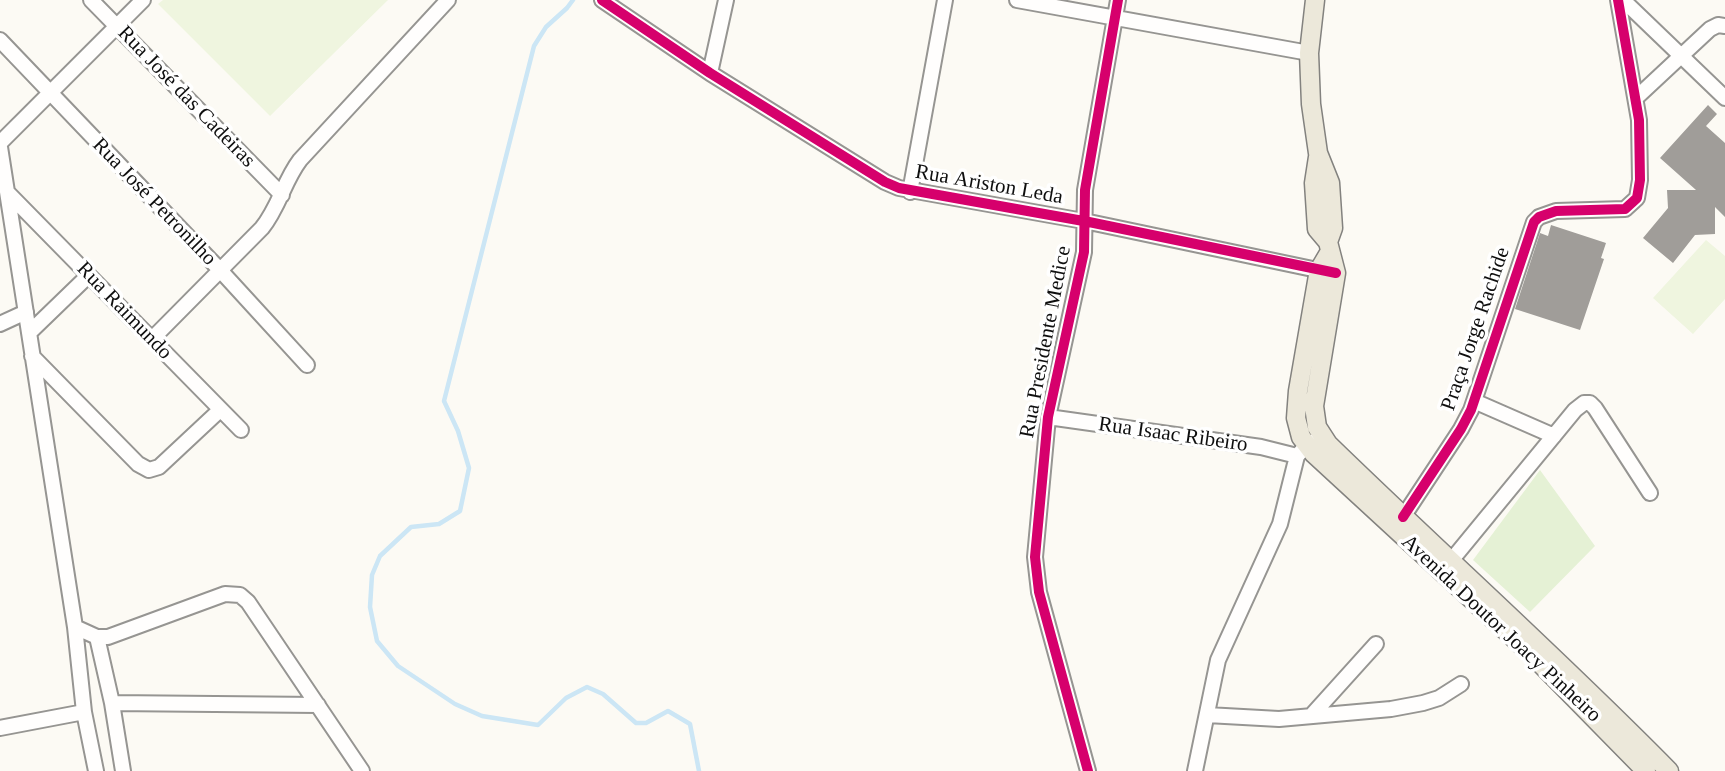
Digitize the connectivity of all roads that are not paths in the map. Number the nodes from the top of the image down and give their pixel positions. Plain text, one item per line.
1 (91, 0) edge
2 (143, 0) edge
3 (448, 0) edge
4 (601, 0) edge
5 (726, 0) edge
6 (945, 0) edge
7 (1017, 0) edge
8 (1118, 0) edge
9 (1315, 0) edge
10 (1618, 0) edge
11 (1623, 0) edge
12 (1115, 16) junction
13 (1725, 26) edge
14 (117, 27) junction
15 (0, 40) edge
16 (1309, 53) junction
17 (1681, 56) junction
18 (710, 74) junction
19 (50, 92) junction
20 (1636, 98) junction
21 (1725, 98) edge
22 (0, 145) edge
23 (7, 192) junction
24 (910, 192) junction
25 (282, 195) junction
26 (1085, 221) junction
27 (220, 270) junction
28 (1327, 272) junction
29 (89, 275) junction
30 (26, 312) junction
31 (0, 324) edge
32 (29, 333) junction
33 (152, 339) junction
34 (32, 356) junction
35 (307, 365) dead end
36 (1474, 401) junction
37 (220, 410) junction
38 (1048, 416) junction
39 (241, 430) dead end
40 (1554, 436) junction
41 (1309, 446) junction
42 (1650, 493) dead end
43 (1403, 517) junction
44 (1451, 562) junction
45 (75, 626) junction
46 (97, 637) junction
47 (1376, 644) dead end
48 (1461, 684) dead end
49 (1572, 685) junction
50 (112, 703) junction
51 (318, 705) junction
52 (84, 712) junction
53 (1206, 715) junction
54 (1311, 716) junction
55 (0, 728) edge
56 (96, 771) edge
57 (122, 771) edge
58 (362, 771) edge
59 (1088, 771) edge
60 (1195, 771) edge
61 (1646, 771) edge
62 (1669, 771) edge

1 - 14 street, Rua José das Cadeiras
2 - 14 street
3 - 25 street
4 - 18 street, Rua Ariston Leda
5 - 18 street
6 - 24 street
7 - 12 street
8 - 12 street, Rua Presidente Medice
9 - 16 main road
10 - 20 street
11 - 17 street
12 - 16 street
12 - 26 street, Rua Presidente Medice
13 - 17 street
14 - 19 street
14 - 25 street, Rua José das Cadeiras
15 - 19 street, Rua José Petronilho
16 - 28 main road
17 - 20 street
17 - 21 street
18 - 24 street, Rua Ariston Leda
19 - 22 street
19 - 27 street, Rua José Petronilho
20 - 36 street, Praça Jorge Rachide
22 - 23 street
23 - 29 street, Rua Raimundo
23 - 30 street
24 - 26 street, Rua Ariston Leda
25 - 27 street
26 - 28 street, Rua Ariston Leda
26 - 38 street, Rua Presidente Medice
27 - 33 street
27 - 35 street, Rua José Petronilho
28 - 41 main road
28 - 41 main road, Avenida Doutor Joacy Pinheiro
29 - 32 street
29 - 33 street, Rua Raimundo
30 - 31 street
30 - 32 street
32 - 34 street
33 - 37 street, Rua Raimundo
34 - 37 street
34 - 45 street
36 - 40 street
36 - 43 street, Praça Jorge Rachide
37 - 39 street, Rua Raimundo
38 - 41 street, Rua Isaac Ribeiro
38 - 59 street, Rua Presidente Medice
40 - 42 street
40 - 44 street
41 - 43 main road, Avenida Doutor Joacy Pinheiro
41 - 49 main road, Avenida Doutor Joacy Pinheiro
41 - 53 street
43 - 44 main road, Avenida Doutor Joacy Pinheiro
44 - 49 main road, Avenida Doutor Joacy Pinheiro
45 - 46 street
45 - 52 street
46 - 50 street
46 - 51 street
47 - 54 street
48 - 54 street
49 - 61 main road, Avenida Doutor Joacy Pinheiro
49 - 62 main road, Avenida Doutor Joacy Pinheiro
50 - 51 street
50 - 57 street
51 - 58 street
52 - 55 street
52 - 56 street
53 - 54 street
53 - 60 street

